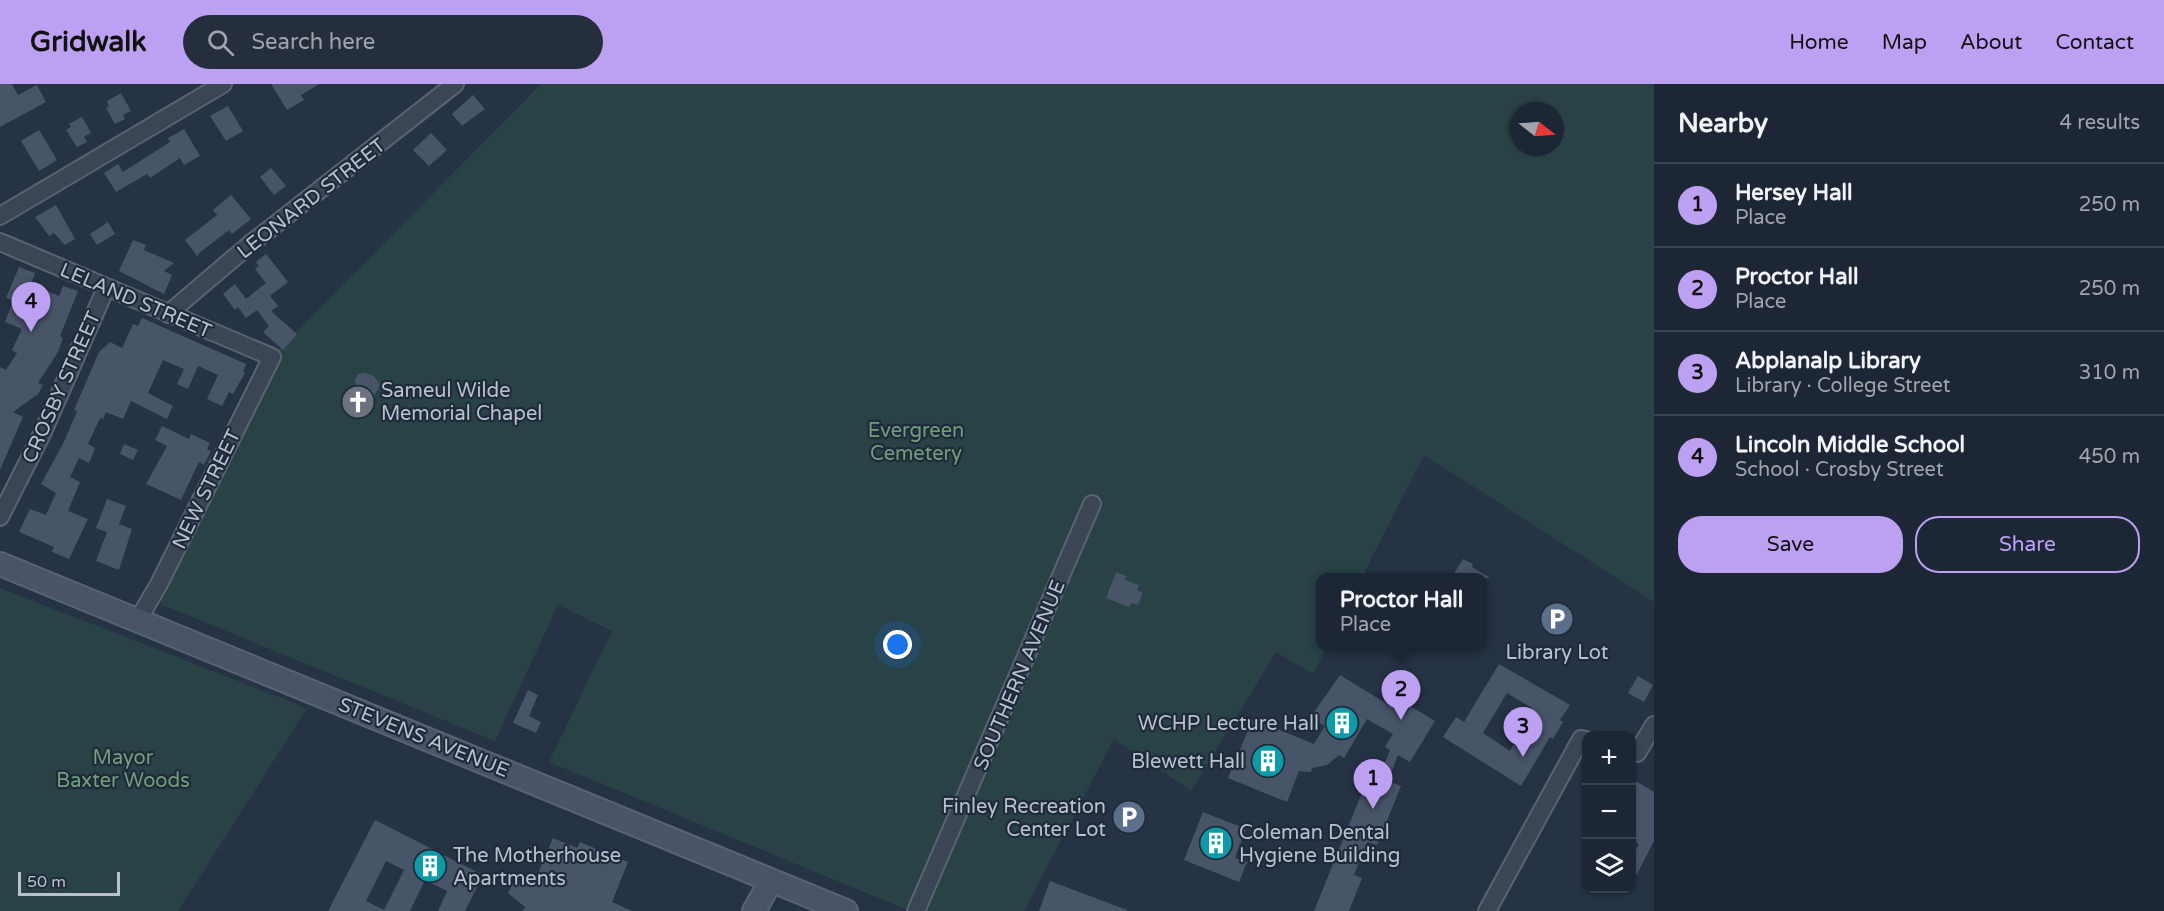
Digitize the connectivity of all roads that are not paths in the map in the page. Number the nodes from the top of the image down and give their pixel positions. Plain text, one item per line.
1 (223, 84) edge
2 (454, 84) edge
3 (0, 216) edge
4 (0, 242) edge
5 (105, 288) junction
6 (168, 314) junction
7 (272, 357) joint
8 (1092, 504) dead end
9 (0, 517) edge
10 (0, 564) edge
11 (138, 620) junction
12 (1654, 725) edge
13 (1582, 739) edge
14 (1636, 753) edge
15 (771, 881) junction
16 (754, 911) edge
17 (846, 911) edge
18 (916, 911) edge
19 (1487, 911) edge

1 - 3 street
2 - 6 street, LEONARD STREET
4 - 5 street, LELAND STREET
5 - 6 street, LELAND STREET
5 - 9 street, CROSBY STREET
6 - 7 street, LELAND STREET
7 - 11 street, NEW STREET
8 - 18 street, SOUTHERN AVENUE
10 - 11 main road, STEVENS AVENUE
11 - 15 main road, STEVENS AVENUE
12 - 14 street
13 - 19 street
15 - 16 main road
15 - 17 main road, STEVENS AVENUE

